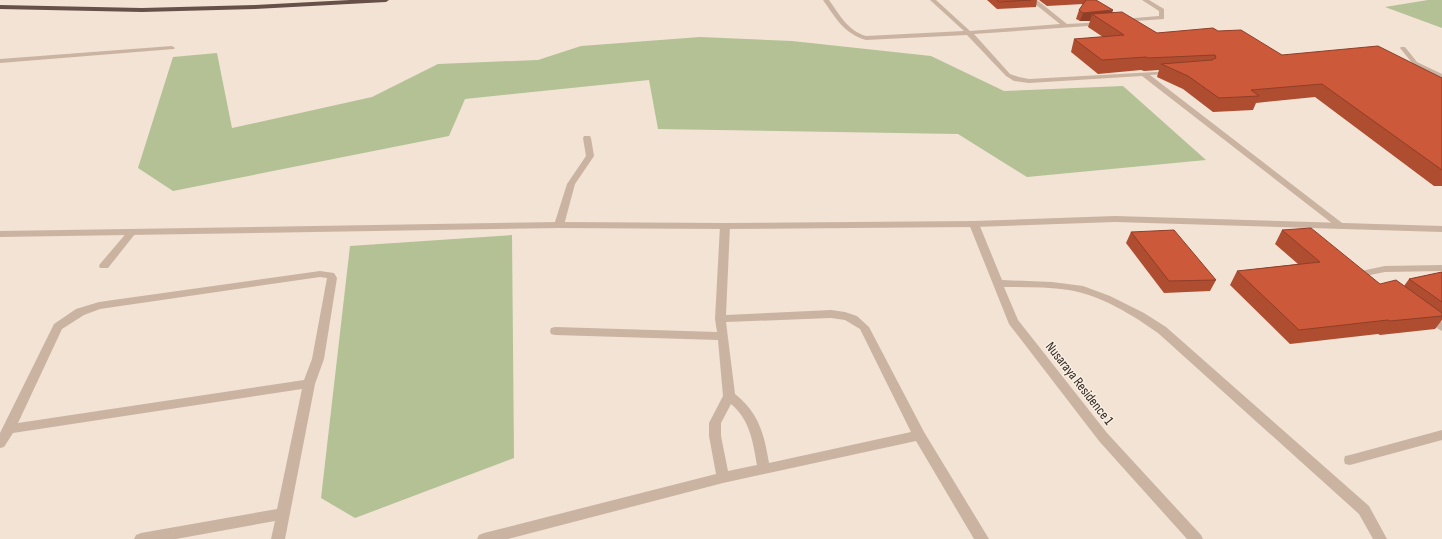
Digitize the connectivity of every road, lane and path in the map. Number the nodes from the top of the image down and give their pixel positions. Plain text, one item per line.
1 (386, 0) edge
2 (826, 0) edge
3 (933, 0) edge
4 (1033, 0) edge
5 (1145, 0) edge
6 (0, 8) edge
7 (1114, 22) edge
8 (1106, 23) edge
9 (1066, 26) junction
10 (969, 33) junction
11 (172, 48) dead end
12 (1403, 48) dead end
13 (0, 61) edge
14 (1176, 72) edge
15 (1144, 74) junction
16 (1442, 77) edge
17 (587, 138) dead end
18 (974, 224) junction
19 (559, 225) junction
20 (1300, 225) junction
21 (725, 226) junction
22 (1341, 226) junction
23 (1442, 229) edge
24 (132, 232) junction
25 (0, 234) edge
26 (1312, 234) edge
27 (104, 266) dead end
28 (1442, 268) edge
29 (1378, 282) edge
30 (997, 283) junction
31 (1423, 314) edge
32 (720, 319) junction
33 (1442, 327) edge
34 (555, 331) dead end
35 (723, 336) junction
36 (310, 384) junction
37 (728, 396) junction
38 (9, 429) junction
39 (919, 435) junction
40 (1442, 435) edge
41 (0, 443) edge
42 (1350, 460) dead end
43 (764, 469) junction
44 (724, 478) junction
45 (284, 514) junction
46 (141, 539) edge
47 (278, 539) edge
48 (484, 539) edge
49 (982, 539) edge
50 (1196, 539) edge
51 (1380, 539) edge

1 - 6 highway
2 - 10 street
3 - 10 street
4 - 9 street
5 - 7 street
8 - 9 street
9 - 10 street
10 - 15 street
11 - 13 street
12 - 16 street
14 - 15 street
15 - 22 street
17 - 19 street
18 - 20 street
18 - 21 street
18 - 30 street, Nusaraya Residence 1
19 - 21 street
19 - 24 street
20 - 22 street
20 - 26 street
21 - 32 street
22 - 23 street
24 - 25 street
24 - 27 street
28 - 29 street
30 - 50 street, Nusaraya Residence 1
30 - 51 street
31 - 33 street
32 - 35 street
32 - 39 street
34 - 35 street
35 - 37 street
36 - 38 street
36 - 38 street
36 - 45 street
37 - 43 street
37 - 44 street
38 - 41 street
39 - 43 street
39 - 49 street
40 - 42 street
43 - 44 street
44 - 48 street
45 - 46 street
45 - 47 street

